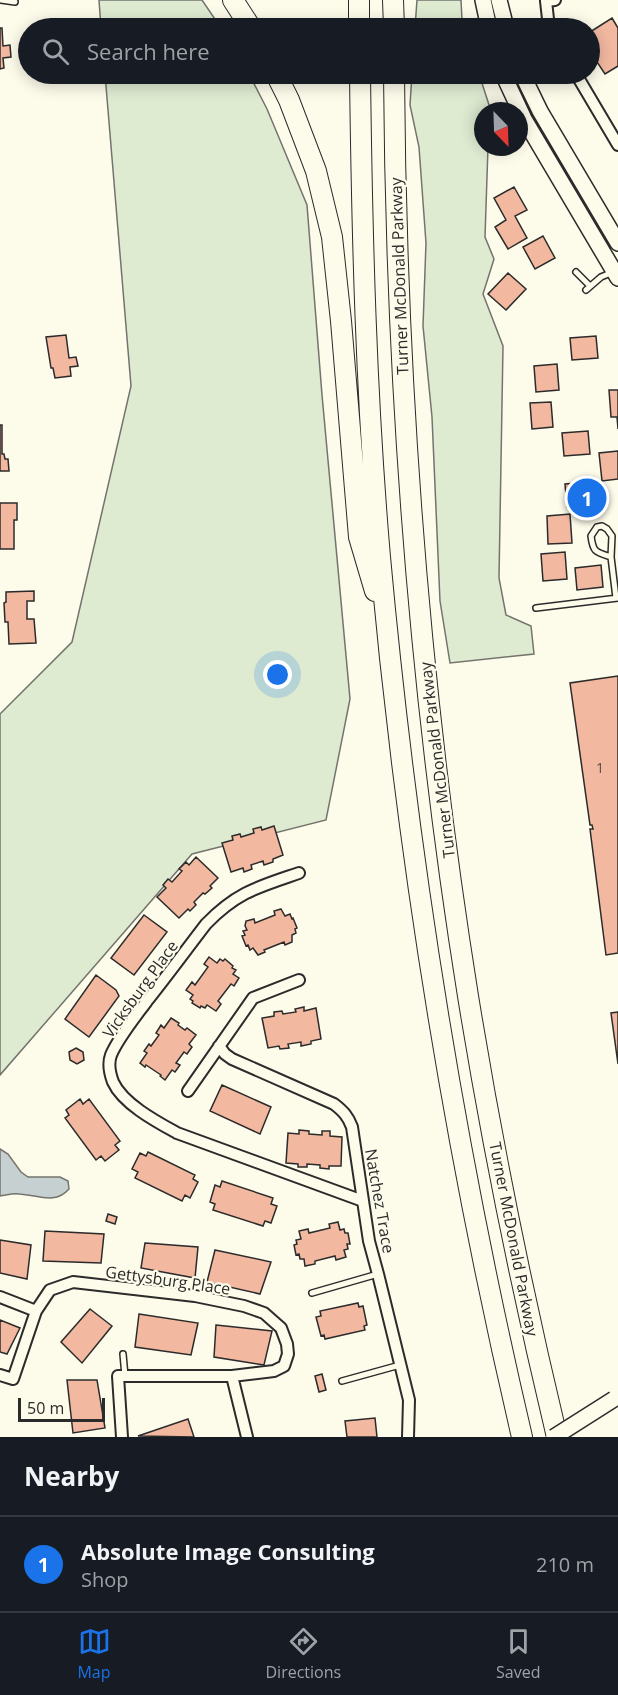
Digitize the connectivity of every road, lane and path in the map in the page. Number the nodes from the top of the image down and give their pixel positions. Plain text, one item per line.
1 (1, 0) edge
2 (233, 0) edge
3 (359, 0) edge
4 (393, 0) edge
5 (483, 0) edge
6 (500, 0) edge
7 (555, 0) edge
8 (15, 2) dead end
9 (245, 18) edge
10 (360, 18) edge
11 (393, 18) edge
12 (487, 18) edge
13 (504, 18) edge
14 (548, 18) edge
15 (280, 84) edge
16 (360, 84) edge
17 (394, 84) edge
18 (507, 84) edge
19 (527, 84) edge
20 (582, 84) edge
21 (514, 102) edge
22 (528, 136) edge
23 (618, 145) edge
24 (618, 243) edge
25 (576, 272) dead end
26 (617, 273) edge
27 (611, 557) junction
28 (617, 598) edge
29 (536, 608) dead end
30 (388, 636) junction
31 (299, 873) dead end
32 (300, 980) dead end
33 (219, 1047) junction
34 (188, 1091) dead end
35 (363, 1201) junction
36 (378, 1274) junction
37 (312, 1293) dead end
38 (0, 1297) edge
39 (36, 1311) junction
40 (123, 1354) dead end
41 (400, 1365) junction
42 (0, 1375) edge
43 (125, 1376) junction
44 (232, 1376) junction
45 (342, 1381) dead end
46 (616, 1398) edge
47 (122, 1437) edge
48 (247, 1437) edge
49 (408, 1437) edge
50 (522, 1437) edge
51 (555, 1437) edge

1 - 8 lane
2 - 9 highway
3 - 10 highway
4 - 11 highway
5 - 12 street
6 - 13 street
7 - 14 street
15 - 30 highway
16 - 30 highway, Turner McDonald Parkway
17 - 51 highway, Turner McDonald Parkway
18 - 21 street
19 - 24 street
20 - 23 street
22 - 26 street
25 - 26 lane
27 - 27 lane
27 - 28 lane
28 - 29 lane
30 - 50 highway, Turner McDonald Parkway
31 - 35 street, Vicksburg Place
32 - 33 street
33 - 34 street
33 - 35 street, Natchez Trace
35 - 36 street, Natchez Trace
36 - 37 lane
36 - 41 street, Natchez Trace
38 - 39 street
39 - 42 street, Gettysburg Place
39 - 44 street, Gettysburg Place
40 - 43 lane
41 - 45 lane
41 - 49 street, Natchez Trace
43 - 44 street, Gettysburg Place
43 - 47 street
44 - 48 street
46 - 51 street, bridge

